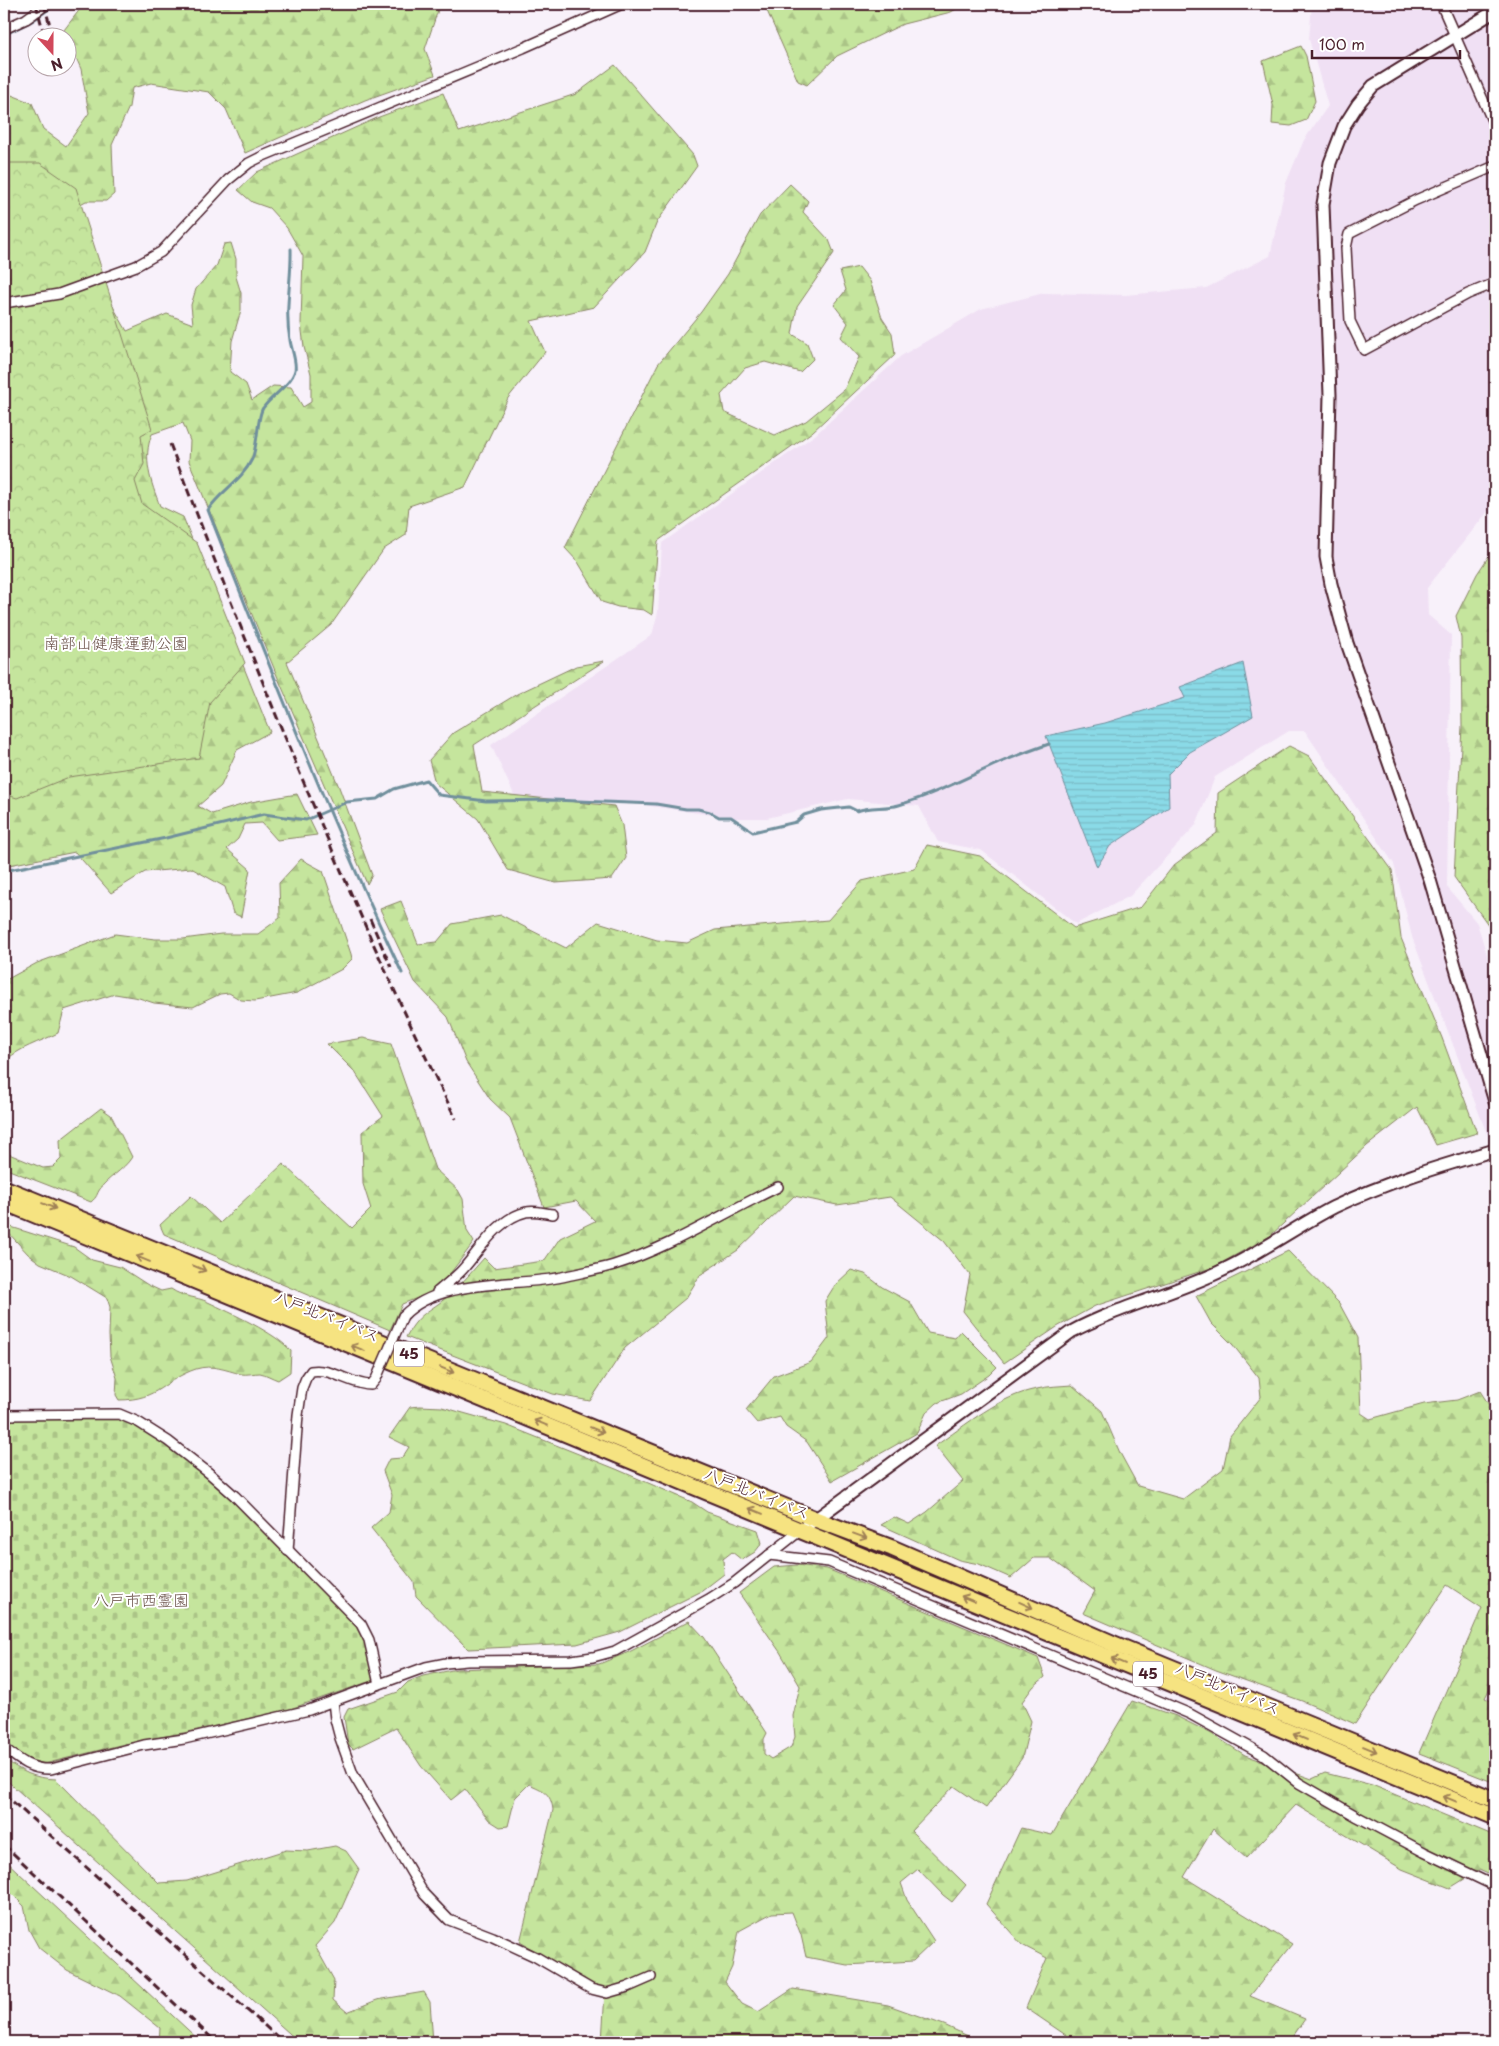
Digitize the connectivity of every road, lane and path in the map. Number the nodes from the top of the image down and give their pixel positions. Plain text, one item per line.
1 (47, 4) edge
2 (622, 4) edge
3 (1441, 4) edge
4 (1495, 12) edge
5 (4, 29) edge
6 (1456, 36) junction
7 (1495, 128) edge
8 (1495, 166) edge
9 (1495, 283) edge
10 (4, 303) edge
11 (1495, 1102) edge
12 (1495, 1150) edge
13 (778, 1186) dead end
14 (4, 1188) edge
15 (4, 1202) edge
16 (553, 1214) dead end
17 (431, 1297) junction
18 (4, 1414) edge
19 (814, 1519) junction
20 (801, 1530) junction
21 (288, 1551) junction
22 (769, 1555) junction
23 (378, 1684) junction
24 (333, 1701) junction
25 (4, 1748) edge
26 (1495, 1800) edge
27 (1495, 1817) edge
28 (1495, 1886) edge
29 (651, 1978) dead end

1 - 5 street
2 - 10 street
3 - 6 street
4 - 6 street
6 - 7 street
6 - 11 street
8 - 9 street
12 - 19 street
13 - 17 street
14 -> 19 highway, 八戸北バイパス / 45
20 -> 15 highway, 八戸北バイパス / 45
16 - 17 street
17 - 21 street, bridge
18 - 21 street
19 - 20 street
19 -> 26 highway, 八戸北バイパス / 45
20 - 22 street
27 -> 20 highway, 八戸北バイパス / 45
21 - 23 street
22 - 23 street
22 - 28 street
23 - 24 street
24 - 25 street
24 - 29 street

